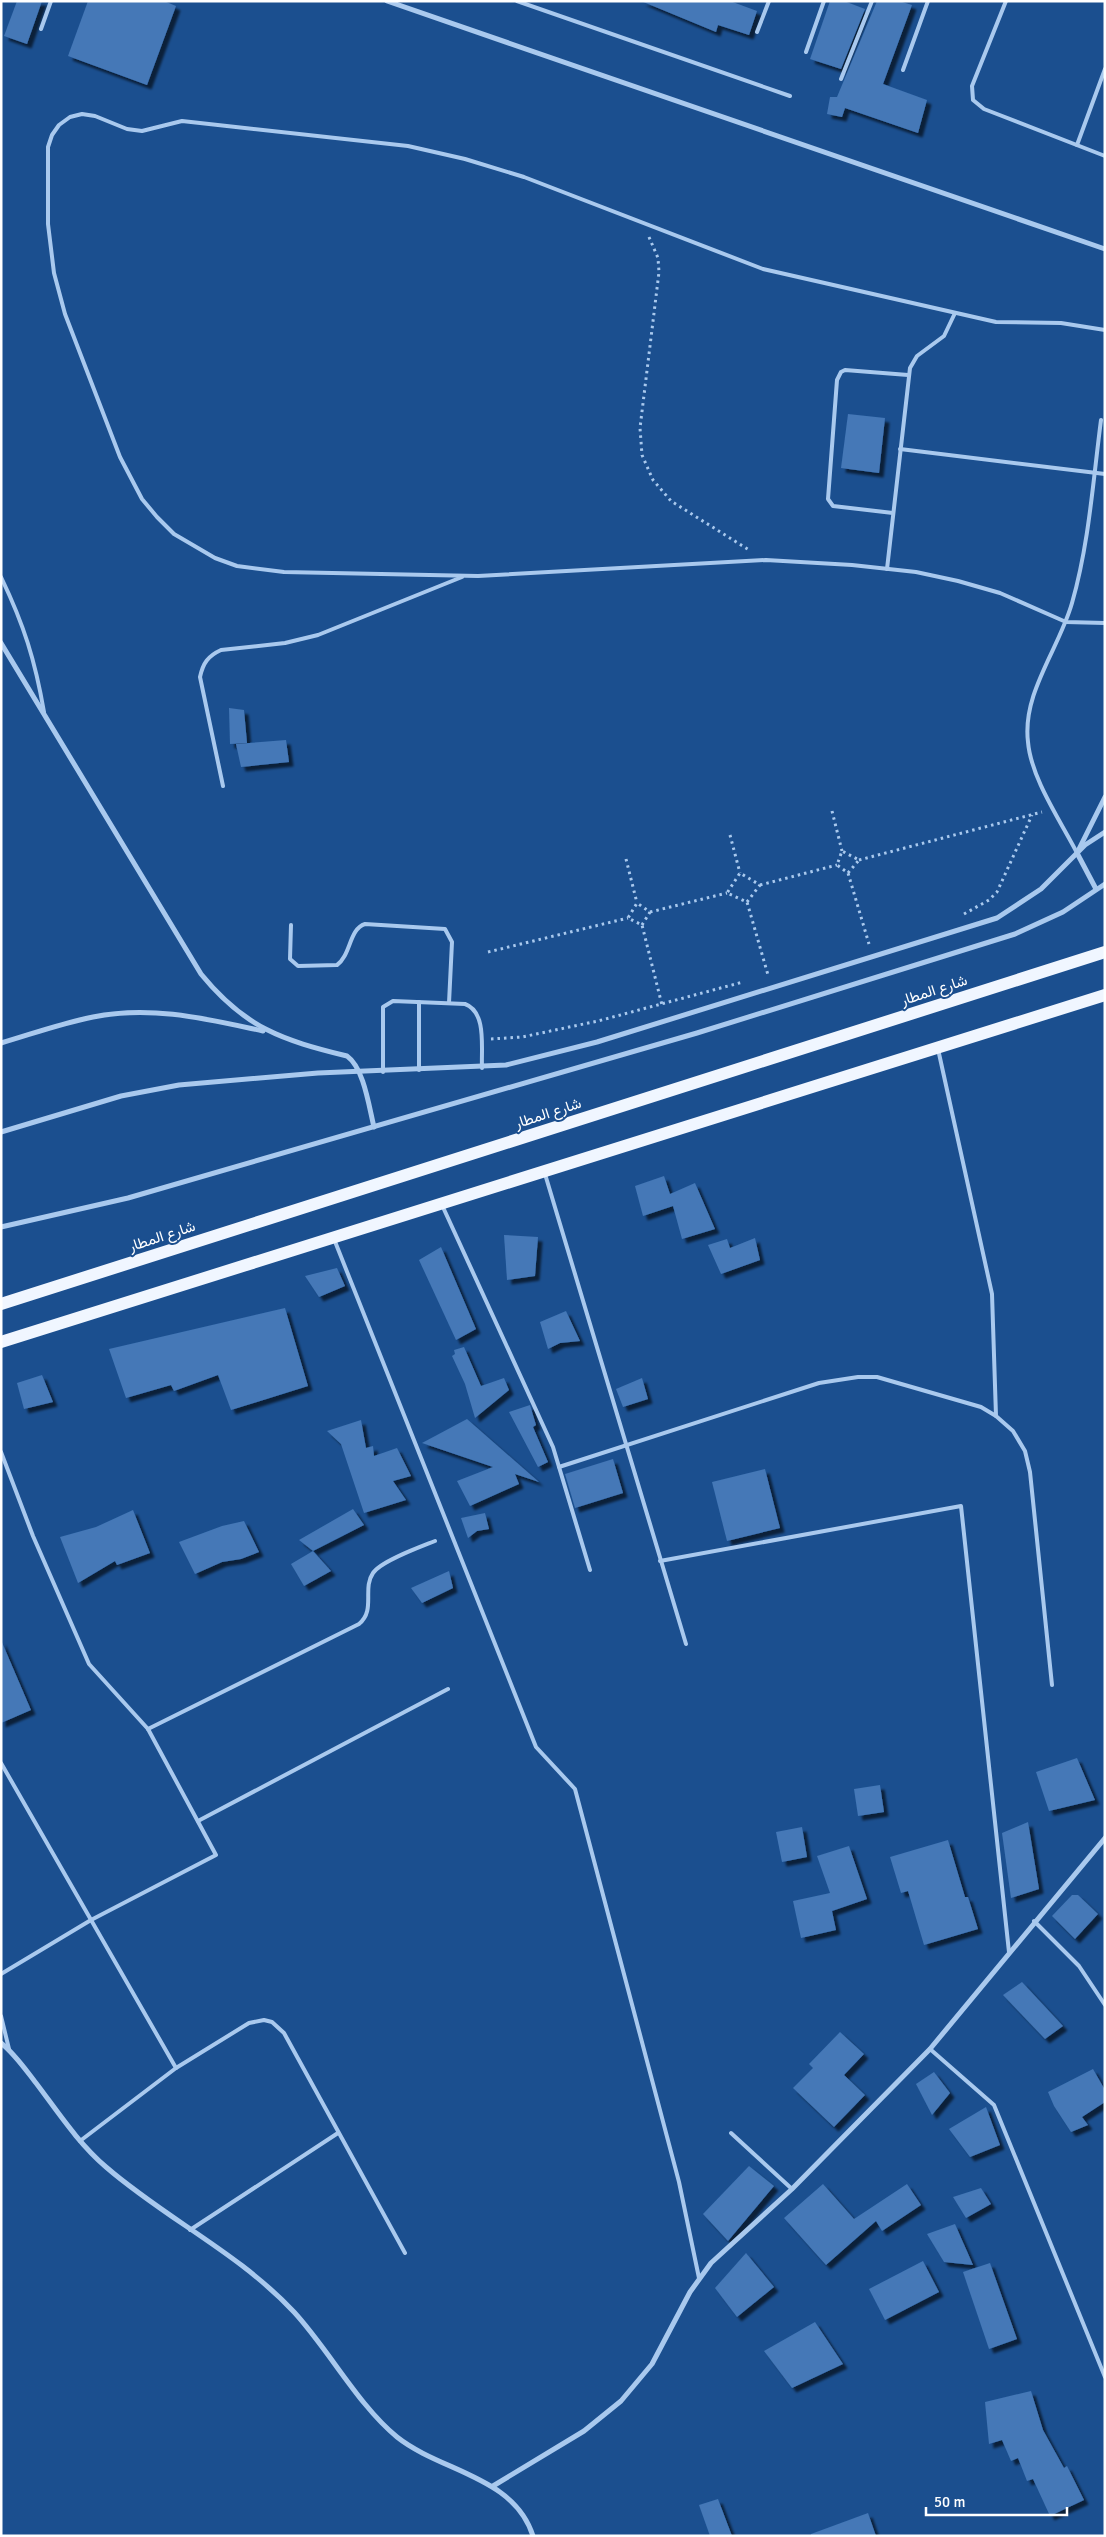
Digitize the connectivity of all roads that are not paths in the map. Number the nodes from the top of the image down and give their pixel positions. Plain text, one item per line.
1 (51, 1) edge
2 (387, 1) edge
3 (517, 1) edge
4 (769, 1) edge
5 (824, 1) edge
6 (872, 1) edge
7 (928, 1) edge
8 (1006, 1) edge
9 (41, 29) dead end
10 (757, 32) dead end
11 (806, 52) dead end
12 (1105, 68) edge
13 (903, 70) dead end
14 (841, 79) dead end
15 (790, 96) dead end
16 (1077, 145) junction
17 (1105, 156) edge
18 (1105, 249) edge
19 (955, 313) junction
20 (1105, 330) edge
21 (908, 375) junction
22 (1101, 420) dead end
23 (900, 449) junction
24 (1094, 473) junction
25 (1105, 474) edge
26 (893, 513) junction
27 (886, 568) junction
28 (464, 576) junction
29 (1, 577) edge
30 (1066, 622) junction
31 (1105, 622) edge
32 (1, 643) edge
33 (44, 716) junction
34 (223, 786) dead end
35 (1105, 797) edge
36 (1105, 832) edge
37 (1076, 853) junction
38 (1105, 884) edge
39 (1096, 889) junction
40 (291, 925) dead end
41 (1105, 952) edge
42 (1105, 994) edge
43 (420, 1002) junction
44 (449, 1003) junction
45 (269, 1032) junction
46 (1, 1043) edge
47 (938, 1047) junction
48 (482, 1068) junction
49 (419, 1070) junction
50 (360, 1072) junction
51 (383, 1072) junction
52 (374, 1127) junction
53 (1, 1132) edge
54 (545, 1172) junction
55 (442, 1203) junction
56 (1, 1228) edge
57 (334, 1237) junction
58 (1, 1304) edge
59 (1, 1342) edge
60 (996, 1416) junction
61 (626, 1444) junction
62 (1, 1452) edge
63 (559, 1466) junction
64 (434, 1540) dead end
65 (660, 1561) junction
66 (590, 1570) dead end
67 (686, 1644) dead end
68 (1052, 1685) dead end
69 (448, 1689) dead end
70 (148, 1729) junction
71 (1, 1763) edge
72 (198, 1821) junction
73 (1105, 1838) edge
74 (91, 1920) junction
75 (1034, 1920) junction
76 (1009, 1952) junction
77 (1, 1974) edge
78 (1105, 2005) edge
79 (1, 2016) edge
80 (1, 2043) edge
81 (9, 2049) junction
82 (930, 2049) junction
83 (176, 2068) junction
84 (338, 2133) junction
85 (731, 2133) dead end
86 (80, 2141) junction
87 (792, 2189) junction
88 (190, 2230) junction
89 (405, 2254) dead end
90 (699, 2278) junction
91 (1105, 2377) edge
92 (493, 2486) junction
93 (533, 2536) edge

1 - 9 lane
2 - 18 street
3 - 15 lane
4 - 10 lane
5 - 11 lane
6 - 14 lane
7 - 13 lane
8 - 16 lane
12 - 16 lane
16 - 17 lane
19 - 20 lane
19 - 21 lane
19 - 28 lane
21 - 23 lane
21 - 26 lane
22 - 24 lane
23 - 24 lane
23 - 26 lane
24 - 25 lane
24 - 30 lane
26 - 27 lane
27 - 28 lane
27 - 30 lane
28 - 34 lane
29 - 33 lane
30 - 31 lane
30 - 37 lane
32 - 33 street
33 - 45 street
35 - 37 street
36 - 37 street
37 - 39 street
37 - 48 street
38 - 39 street
39 - 52 street
40 - 44 lane
41 - 58 main road, شارع المطار
42 - 47 main road
43 - 44 lane
43 - 49 lane
43 - 51 lane
44 - 48 lane
45 - 46 street
45 - 50 street
47 - 54 main road
47 - 60 lane
48 - 49 street
49 - 51 street
50 - 51 street
50 - 52 street
50 - 53 street
52 - 56 street
54 - 55 main road
54 - 61 lane
55 - 57 main road
55 - 63 lane
57 - 59 main road
57 - 90 lane
60 - 61 lane
60 - 68 lane
61 - 63 lane
61 - 65 lane
62 - 70 lane
63 - 66 lane
64 - 70 lane
65 - 67 lane
65 - 76 lane
69 - 72 lane
70 - 72 lane
71 - 74 lane
72 - 74 lane
73 - 75 street
74 - 77 lane
74 - 83 lane
75 - 76 street
75 - 78 lane
76 - 82 street
79 - 81 lane
80 - 81 street
81 - 86 street
82 - 87 street
82 - 91 lane
83 - 84 lane
83 - 86 lane
84 - 88 lane
84 - 89 lane
85 - 87 lane
86 - 88 street
87 - 90 street
88 - 92 street
90 - 92 street
92 - 93 street

